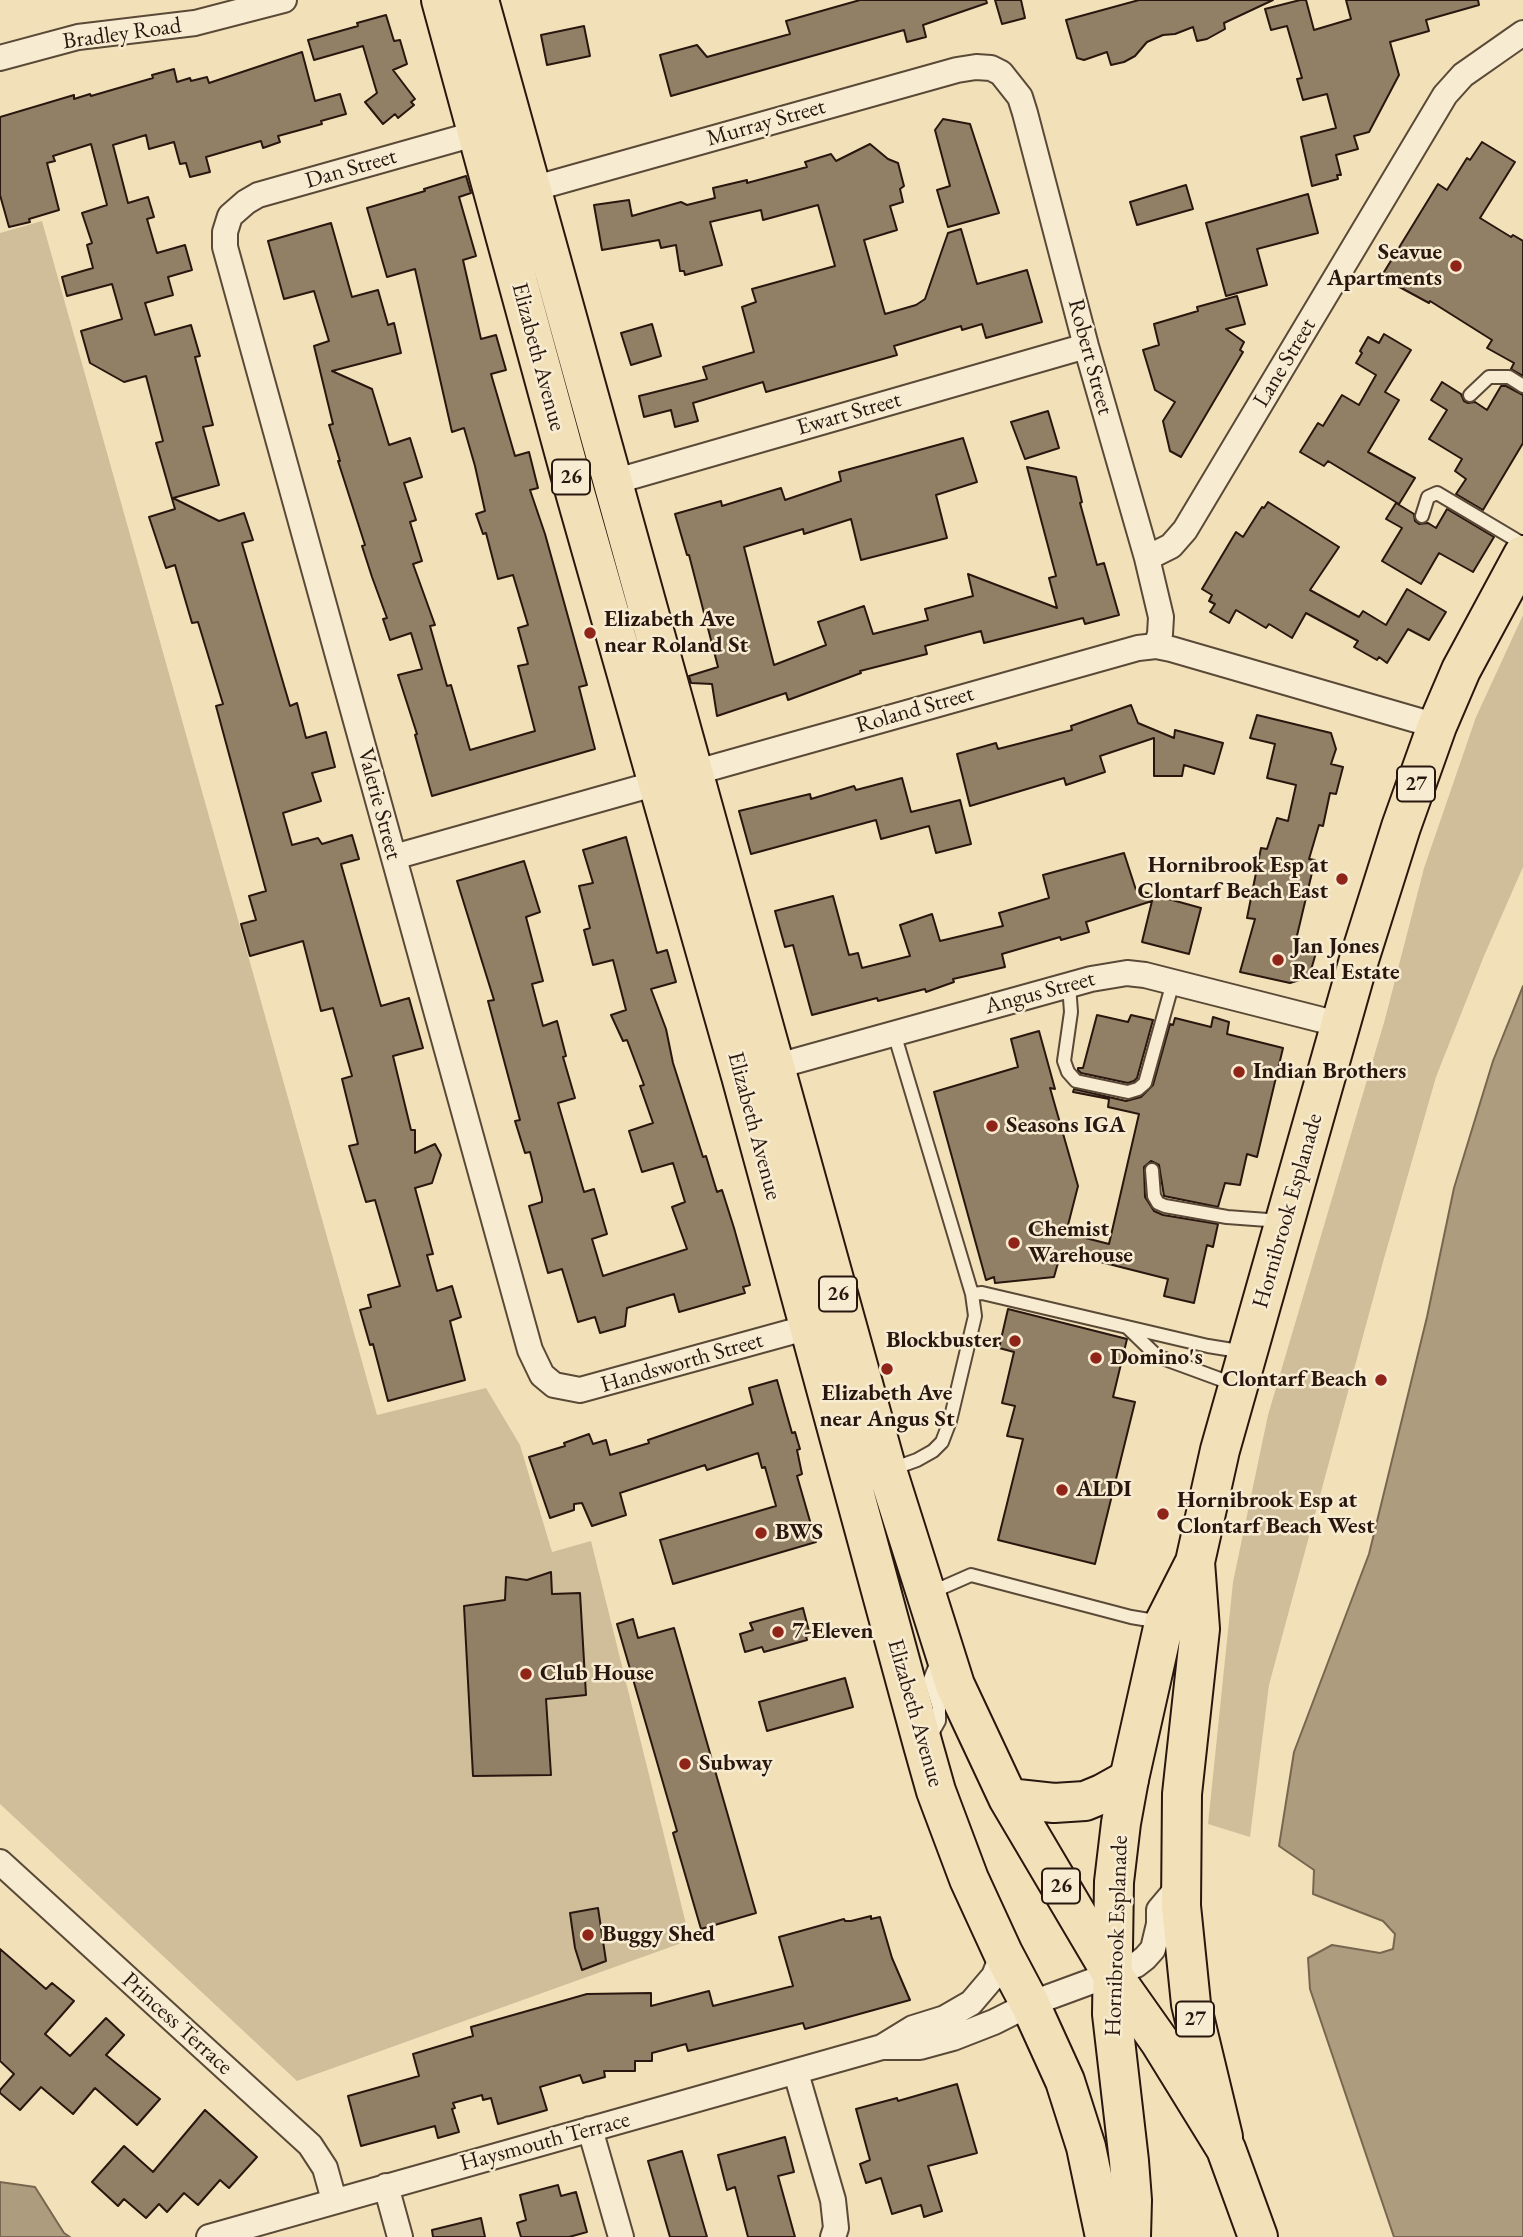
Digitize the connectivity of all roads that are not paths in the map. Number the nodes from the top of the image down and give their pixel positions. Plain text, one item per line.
1 (284, 0) edge
2 (441, 0) edge
3 (479, 0) edge
4 (1523, 33) edge
5 (0, 58) edge
6 (1001, 73) joint
7 (478, 133) junction
8 (532, 188) junction
9 (230, 216) joint
10 (1086, 346) junction
11 (1523, 386) edge
12 (1469, 395) dead end
13 (613, 482) junction
14 (1422, 516) dead end
15 (1523, 544) edge
16 (1523, 555) edge
17 (1147, 558) junction
18 (1156, 646) junction
19 (1437, 726) junction
20 (676, 778) junction
21 (394, 857) junction
22 (1173, 982) junction
23 (1069, 985) junction
24 (1342, 1025) junction
25 (894, 1033) junction
26 (758, 1072) junction
27 (1152, 1170) dead end
28 (1285, 1221) junction
29 (972, 1294) junction
30 (809, 1327) junction
31 (1126, 1327) junction
32 (1243, 1369) junction
33 (554, 1385) joint
34 (887, 1470) junction
35 (1195, 1562) junction
36 (927, 1595) junction
37 (1164, 1623) junction
38 (943, 1646) junction
39 (923, 1745) junction
40 (1129, 1779) junction
41 (1009, 1798) junction
42 (0, 1862) edge
43 (1180, 1885) junction
44 (1003, 1953) junction
45 (1112, 1974) junction
46 (1031, 2004) junction
47 (882, 2048) junction
48 (796, 2073) junction
49 (590, 2129) junction
50 (1226, 2150) junction
51 (386, 2186) junction
52 (334, 2200) junction
53 (1127, 2235) edge
54 (209, 2237) edge
55 (400, 2237) edge
56 (621, 2237) edge
57 (833, 2237) edge
58 (1258, 2237) edge

1 - 5 street, Bradley Road
2 - 7 main road, Elizabeth Avenue / 26
3 - 8 main road, Elizabeth Avenue / 26
4 - 17 street, Lane Street
6 - 8 street, Murray Street
6 - 10 street, Robert Street
7 - 9 street, Dan Street
7 - 20 main road, Elizabeth Avenue / 26
8 - 13 main road, Elizabeth Avenue / 26
9 - 21 street, Valerie Street
10 - 13 street, Ewart Street
10 - 17 street, Robert Street
11 - 12 lane
13 - 20 main road, Elizabeth Avenue / 26
14 - 15 lane
16 - 19 main road, Hornibrook Esplanade / 27
17 - 18 street, Robert Street
18 - 19 street, Roland Street
18 - 20 street, Roland Street
19 - 24 main road, Hornibrook Esplanade / 27
20 - 21 street, Roland Street
20 - 26 main road, Elizabeth Avenue / 26
21 - 33 street, Valerie Street
22 - 23 street, Angus Street
22 - 23 lane
22 - 24 street, Angus Street
23 - 25 street, Angus Street
24 - 28 main road, Hornibrook Esplanade / 27
25 - 26 street, Angus Street
25 - 29 lane
26 - 30 main road, Elizabeth Avenue / 26
26 - 34 main road, Elizabeth Avenue / 26
27 - 28 lane
28 - 32 main road, Hornibrook Esplanade / 27
29 - 31 lane
29 - 34 lane
30 - 33 street, Handsworth Street
30 - 39 main road, Elizabeth Avenue / 26
31 - 32 lane
31 - 32 lane
32 - 35 main road, Hornibrook Esplanade / 27
34 - 36 main road, Elizabeth Avenue / 26
35 - 37 main road, Hornibrook Esplanade / 27
35 - 43 main road, Hornibrook Esplanade / 27
36 - 37 lane
36 - 38 main road, Elizabeth Avenue / 26
37 - 40 main road, Hornibrook Esplanade / 27
38 - 39 lane
38 - 41 main road, Elizabeth Avenue / 26
39 - 44 main road, Elizabeth Avenue / 26
40 - 41 main road
40 - 45 main road, Hornibrook Esplanade / 27
41 - 45 main road, Elizabeth Avenue / 26
42 - 52 street, Princess Terrace
43 - 45 street, Haysmouth Terrace
43 - 50 main road, Hornibrook Esplanade / 27
44 - 46 main road, Elizabeth Avenue / 26
44 - 47 street, Haysmouth Terrace
45 - 46 street, Haysmouth Terrace
45 - 50 main road, Elizabeth Avenue / 26
45 - 53 main road, Hornibrook Esplanade / 27
46 - 47 street, Haysmouth Terrace
46 - 53 main road, Elizabeth Avenue / 26
47 - 48 street, Haysmouth Terrace
48 - 49 street, Haysmouth Terrace
48 - 57 street
49 - 51 street, Haysmouth Terrace
49 - 56 street
50 - 58 main road, 26
51 - 52 street, Haysmouth Terrace
51 - 55 street
52 - 54 street, Haysmouth Terrace

